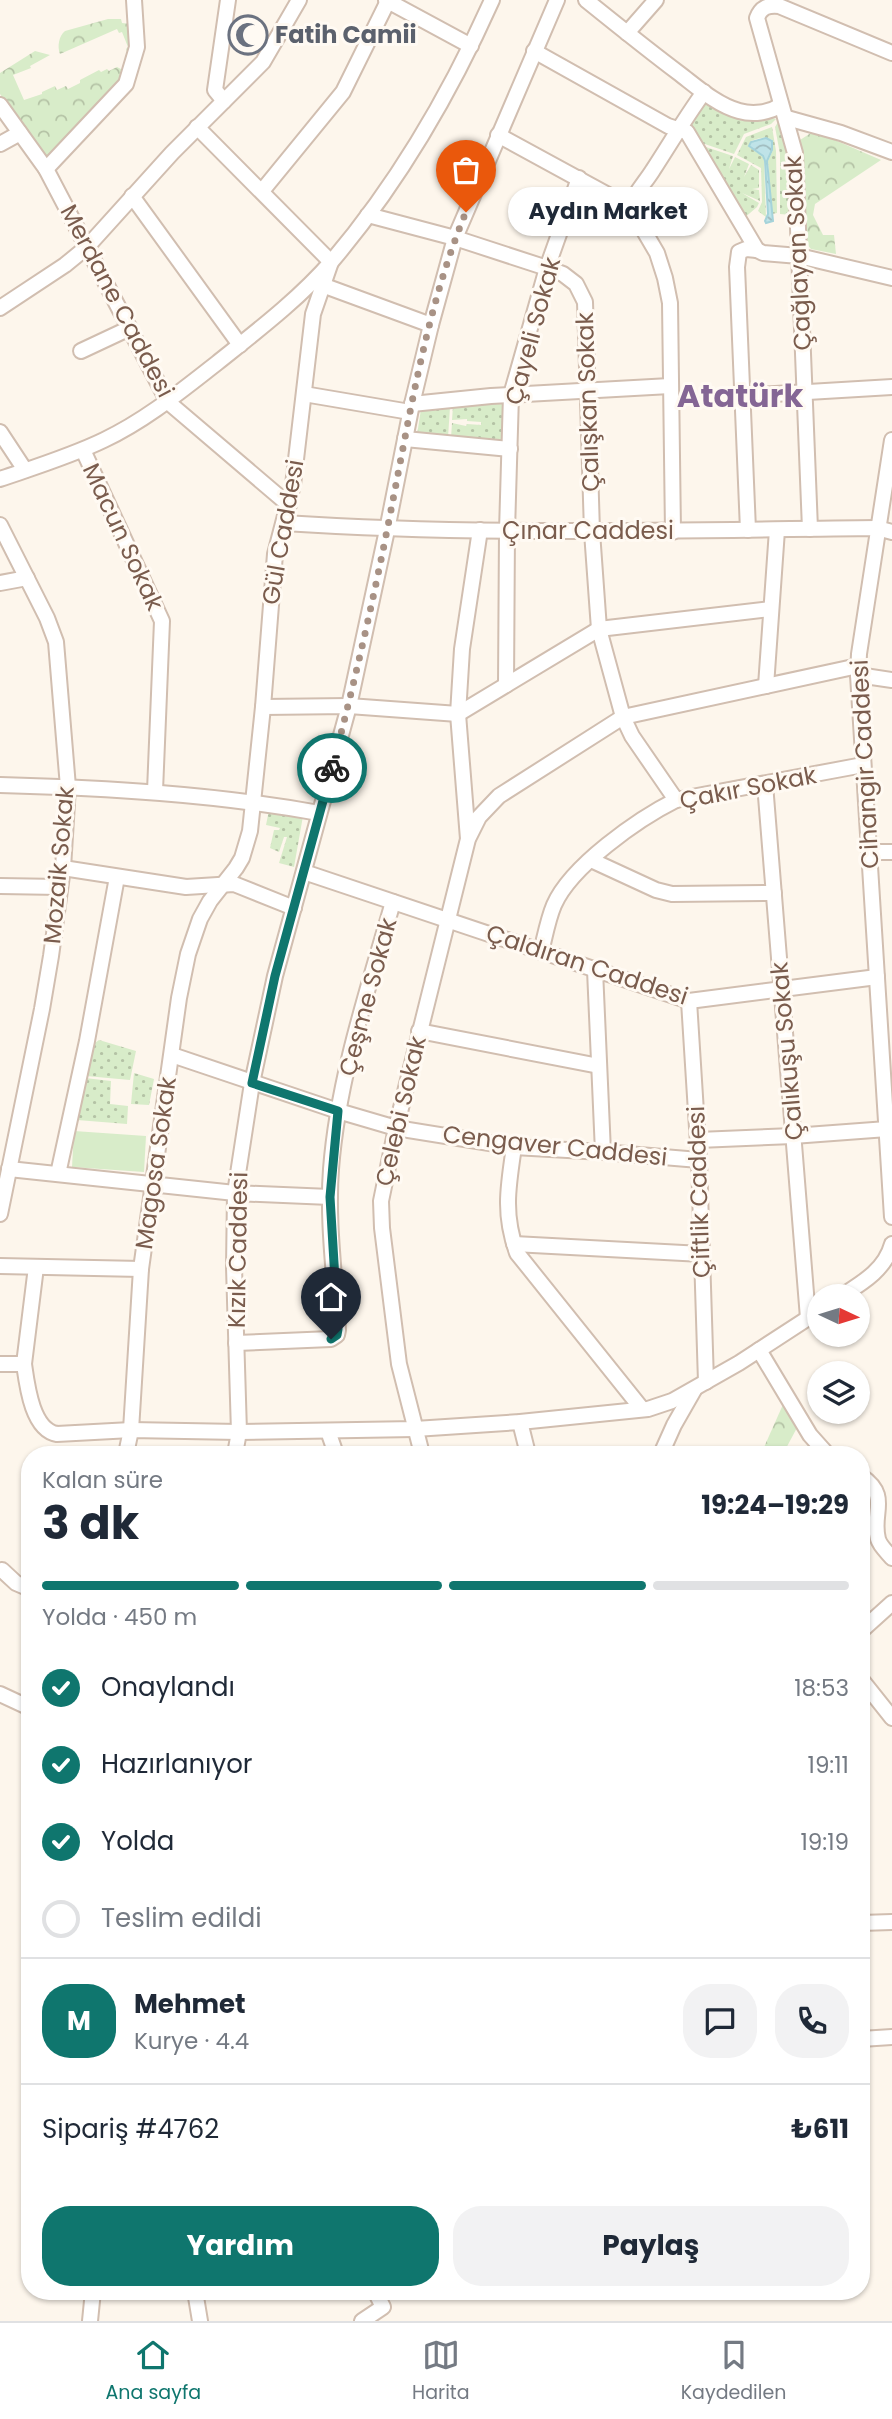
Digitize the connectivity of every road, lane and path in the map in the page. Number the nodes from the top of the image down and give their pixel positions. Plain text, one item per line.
1 (134, 0) edge
2 (228, 0) edge
3 (299, 0) edge
4 (492, 0) edge
5 (557, 0) edge
6 (586, 0) edge
7 (656, 0) edge
8 (387, 1) edge
9 (801, 7) edge
10 (627, 33) junction
11 (471, 46) junction
12 (534, 51) junction
13 (892, 53) edge
14 (704, 92) junction
15 (223, 101) junction
16 (0, 105) edge
17 (784, 111) junction
18 (197, 127) junction
19 (678, 128) junction
20 (20, 133) junction
21 (498, 135) junction
22 (0, 144) edge
23 (892, 152) edge
24 (46, 169) junction
25 (579, 178) junction
26 (262, 191) junction
27 (132, 196) junction
28 (630, 207) junction
29 (368, 215) junction
30 (455, 237) junction
31 (87, 247) junction
32 (757, 250) junction
33 (799, 256) junction
34 (331, 262) junction
35 (547, 268) junction
36 (892, 278) edge
37 (317, 283) junction
38 (0, 308) edge
39 (431, 326) junction
40 (130, 328) junction
41 (240, 345) junction
42 (81, 351) dead end
43 (670, 386) junction
44 (892, 387) edge
45 (588, 390) junction
46 (804, 392) junction
47 (304, 394) junction
48 (511, 395) junction
49 (742, 396) junction
50 (168, 402) junction
51 (411, 408) junction
52 (0, 432) edge
53 (405, 439) junction
54 (892, 440) edge
55 (510, 449) junction
56 (83, 450) junction
57 (25, 470) junction
58 (0, 479) edge
59 (289, 505) junction
60 (284, 523) junction
61 (0, 525) edge
62 (877, 528) junction
63 (810, 529) junction
64 (387, 530) junction
65 (480, 530) junction
66 (748, 530) junction
67 (777, 530) junction
68 (507, 531) junction
69 (673, 531) junction
70 (592, 532) junction
71 (892, 532) edge
72 (27, 578) junction
73 (0, 583) edge
74 (771, 609) junction
75 (599, 629) junction
76 (858, 670) junction
77 (892, 680) edge
78 (506, 685) junction
79 (766, 686) junction
80 (264, 706) junction
81 (348, 706) junction
82 (458, 714) junction
83 (623, 718) junction
84 (863, 765) junction
85 (765, 784) junction
86 (0, 785) edge
87 (68, 787) junction
88 (155, 791) junction
89 (676, 800) junction
90 (255, 802) junction
91 (319, 813) junction
92 (468, 839) junction
93 (869, 852) junction
94 (892, 852) edge
95 (590, 860) junction
96 (63, 868) junction
97 (304, 872) junction
98 (117, 877) junction
99 (225, 884) junction
100 (0, 886) edge
101 (60, 887) junction
102 (774, 893) junction
103 (393, 902) junction
104 (294, 908) junction
105 (446, 920) junction
106 (541, 952) junction
107 (595, 970) junction
108 (877, 977) junction
109 (782, 989) junction
110 (689, 1001) junction
111 (419, 1031) junction
112 (172, 1055) junction
113 (599, 1066) junction
114 (252, 1083) junction
115 (338, 1111) junction
116 (396, 1128) junction
117 (887, 1129) junction
118 (793, 1136) junction
119 (698, 1140) junction
120 (514, 1147) junction
121 (603, 1152) junction
122 (699, 1160) junction
123 (9, 1169) junction
124 (58, 1174) junction
125 (152, 1184) junction
126 (235, 1193) junction
127 (330, 1197) junction
128 (0, 1214) edge
129 (892, 1217) edge
130 (514, 1244) junction
131 (891, 1247) edge
132 (702, 1254) junction
133 (0, 1266) edge
134 (36, 1267) junction
135 (141, 1269) junction
136 (810, 1284) edge
137 (859, 1284) edge
138 (807, 1318) edge
139 (236, 1343) junction
140 (759, 1350) junction
141 (0, 1364) edge
142 (24, 1364) junction
143 (700, 1385) junction
144 (642, 1409) junction
145 (520, 1422) junction
146 (415, 1429) junction
147 (131, 1430) junction
148 (328, 1431) junction
149 (239, 1432) junction
150 (128, 1446) edge
151 (236, 1446) edge
152 (333, 1446) edge
153 (420, 1446) edge
154 (526, 1446) edge
155 (666, 1446) edge
156 (820, 1446) edge
157 (870, 1483) edge
158 (892, 1558) edge
159 (2, 1570) dead end
160 (21, 1585) edge
161 (892, 1603) edge
162 (870, 1623) edge
163 (870, 1690) edge
164 (0, 1694) edge
165 (21, 1704) edge
166 (892, 1718) edge
167 (892, 1922) edge
168 (870, 1923) edge
169 (892, 2038) edge
170 (870, 2039) edge
171 (92, 2300) edge
172 (196, 2300) edge
173 (380, 2300) edge
174 (90, 2321) edge
175 (200, 2321) edge
176 (362, 2321) edge

1 - 24 street
2 - 15 street
3 - 15 street
4 - 11 street
5 - 12 street, Kızık Caddesi
6 - 10 street
7 - 10 street
8 - 11 street
8 - 26 street
9 - 13 street
9 - 17 street, Çağlayan Sokak
10 - 14 street
11 - 29 street
12 - 19 street
12 - 21 street, Kızık Caddesi
14 - 17 street
14 - 19 street
15 - 18 street
16 - 20 street, Merdane Caddesi
17 - 23 street
17 - 33 street, Çağlayan Sokak
18 - 26 street
18 - 27 street
19 - 28 street
19 - 32 street
20 - 22 street
20 - 24 street, Merdane Caddesi
21 - 25 street
21 - 30 street, Kızık Caddesi
24 - 31 street, Merdane Caddesi
25 - 28 street
25 - 35 street, Çayeli Sokak
26 - 34 street
27 - 31 street
27 - 41 street
28 - 43 street
29 - 30 street, Çalışkan Sokak
29 - 34 street
30 - 35 street, Çalışkan Sokak
30 - 39 street, Kızık Caddesi
31 - 38 street
31 - 40 street, Merdane Caddesi
32 - 33 street
32 - 49 street
33 - 36 street
33 - 46 street, Çağlayan Sokak
34 - 37 street
35 - 45 street, Çalışkan Sokak
35 - 48 street, Çayeli Sokak
37 - 39 street
37 - 41 street
37 - 47 street, Gül Caddesi
39 - 51 street, Kızık Caddesi
40 - 42 street
40 - 50 street, Merdane Caddesi
41 - 50 street
43 - 45 street
43 - 69 street
44 - 46 street
45 - 48 street
45 - 70 street, Çalışkan Sokak
46 - 49 street
46 - 63 street, Çağlayan Sokak
47 - 51 street
47 - 59 street, Gül Caddesi
48 - 51 street
48 - 55 street, Çayeli Sokak
49 - 66 street
50 - 56 street
50 - 59 street, Merdane Caddesi
51 - 53 street, Kızık Caddesi
52 - 57 street
53 - 55 street
53 - 64 street, Kızık Caddesi
54 - 62 street, Cihangir Caddesi
55 - 68 street, Çayeli Sokak
56 - 57 street
56 - 88 street, Macun Sokak
57 - 58 street
59 - 60 street, Gül Caddesi
60 - 64 street, Çınar Caddesi
60 - 80 street, Gül Caddesi
61 - 72 street, Mozaik Sokak
62 - 63 street, Çınar Caddesi
62 - 71 street, Çınar Caddesi
62 - 76 street, Cihangir Caddesi
63 - 67 street, Çınar Caddesi
64 - 65 street, Çınar Caddesi
64 - 81 street, Kızık Caddesi
65 - 68 street, Çınar Caddesi
65 - 82 street
66 - 67 street, Çınar Caddesi
66 - 69 street, Çınar Caddesi
67 - 74 street
68 - 70 street, Çınar Caddesi
68 - 78 street, Çayeli Sokak
69 - 70 street, Çınar Caddesi
70 - 75 street, Çalışkan Sokak
72 - 73 street
72 - 87 street, Mozaik Sokak
74 - 75 street
74 - 79 street
75 - 78 street
75 - 83 street, Çalışkan Sokak
76 - 77 street
76 - 79 street
76 - 84 street, Cihangir Caddesi
78 - 82 street
79 - 83 street
80 - 81 street
80 - 90 street, Gül Caddesi
81 - 82 street
81 - 91 street, Kızık Caddesi
82 - 92 street
83 - 89 street, Çalışkan Sokak
83 - 92 street
84 - 85 street, Çakır Sokak
84 - 93 street, Cihangir Caddesi
85 - 89 street, Çakır Sokak
85 - 102 street, Çalıkuşu Sokak
86 - 87 street
87 - 88 street
87 - 96 street, Mozaik Sokak
88 - 90 street
89 - 95 street, Çakır Sokak
90 - 91 street
90 - 99 street, Gül Caddesi
91 - 97 street, Kızık Caddesi
92 - 105 street, Çelebi Sokak
93 - 94 street
93 - 108 street, Cihangir Caddesi
95 - 102 street
95 - 106 street, Çakır Sokak
96 - 98 street
96 - 101 street, Mozaik Sokak
97 - 103 street, Çaldıran Caddesi
97 - 104 street, Kızık Caddesi
98 - 99 street
98 - 124 street
99 - 104 street
99 - 112 street, Magosa Sokak
100 - 101 street
101 - 123 street, Mozaik Sokak
102 - 109 street, Çalıkuşu Sokak
103 - 105 street, Çaldıran Caddesi
103 - 115 street, Çeşme Sokak
104 - 114 street, Kızık Caddesi
105 - 106 street, Çaldıran Caddesi
105 - 111 street, Çelebi Sokak
106 - 107 street, Çaldıran Caddesi
107 - 110 street, Çaldıran Caddesi
107 - 113 street
108 - 109 street, Çaldıran Caddesi
108 - 117 street, Cihangir Caddesi
109 - 110 street, Çaldıran Caddesi
109 - 118 street, Çalıkuşu Sokak
110 - 119 street, Çiftlik Caddesi
111 - 113 street
111 - 116 street, Çelebi Sokak
112 - 114 street, Cengaver Caddesi
112 - 125 street, Magosa Sokak
113 - 121 street
114 - 115 street, Cengaver Caddesi
114 - 126 street, Kızık Caddesi
115 - 116 street, Cengaver Caddesi
115 - 127 street, Çeşme Sokak
116 - 120 street, Cengaver Caddesi
116 - 146 street, Çelebi Sokak
117 - 118 street
117 - 129 street, Cihangir Caddesi
118 - 119 street
118 - 136 street, Çalıkuşu Sokak
119 - 122 street, Çiftlik Caddesi
120 - 121 street, Cengaver Caddesi
120 - 130 street
121 - 122 street, Cengaver Caddesi
122 - 132 street, Çiftlik Caddesi
123 - 124 street
123 - 128 street, Mozaik Sokak
124 - 125 street
125 - 126 street
125 - 135 street, Magosa Sokak
126 - 127 street
126 - 139 street, Kızık Caddesi
127 - 139 street, Çeşme Sokak
130 - 132 street
130 - 144 street
131 - 137 street
132 - 143 street, Çiftlik Caddesi
133 - 134 street
134 - 135 street
134 - 142 street
135 - 147 street, Magosa Sokak
138 - 140 street
139 - 149 street, Kızık Caddesi
140 - 143 street
140 - 156 street
141 - 142 street
142 - 147 street
143 - 144 street
143 - 155 street
144 - 145 street
145 - 146 street
145 - 154 street
146 - 148 street
146 - 153 street, Çelebi Sokak
147 - 149 street
147 - 150 street, Magosa Sokak
148 - 149 street
148 - 152 street
149 - 151 street, Kızık Caddesi
157 - 158 street
159 - 160 street
161 - 162 street
163 - 166 street
164 - 165 street
167 - 168 street
169 - 170 street
171 - 174 street
172 - 175 street
173 - 176 street

